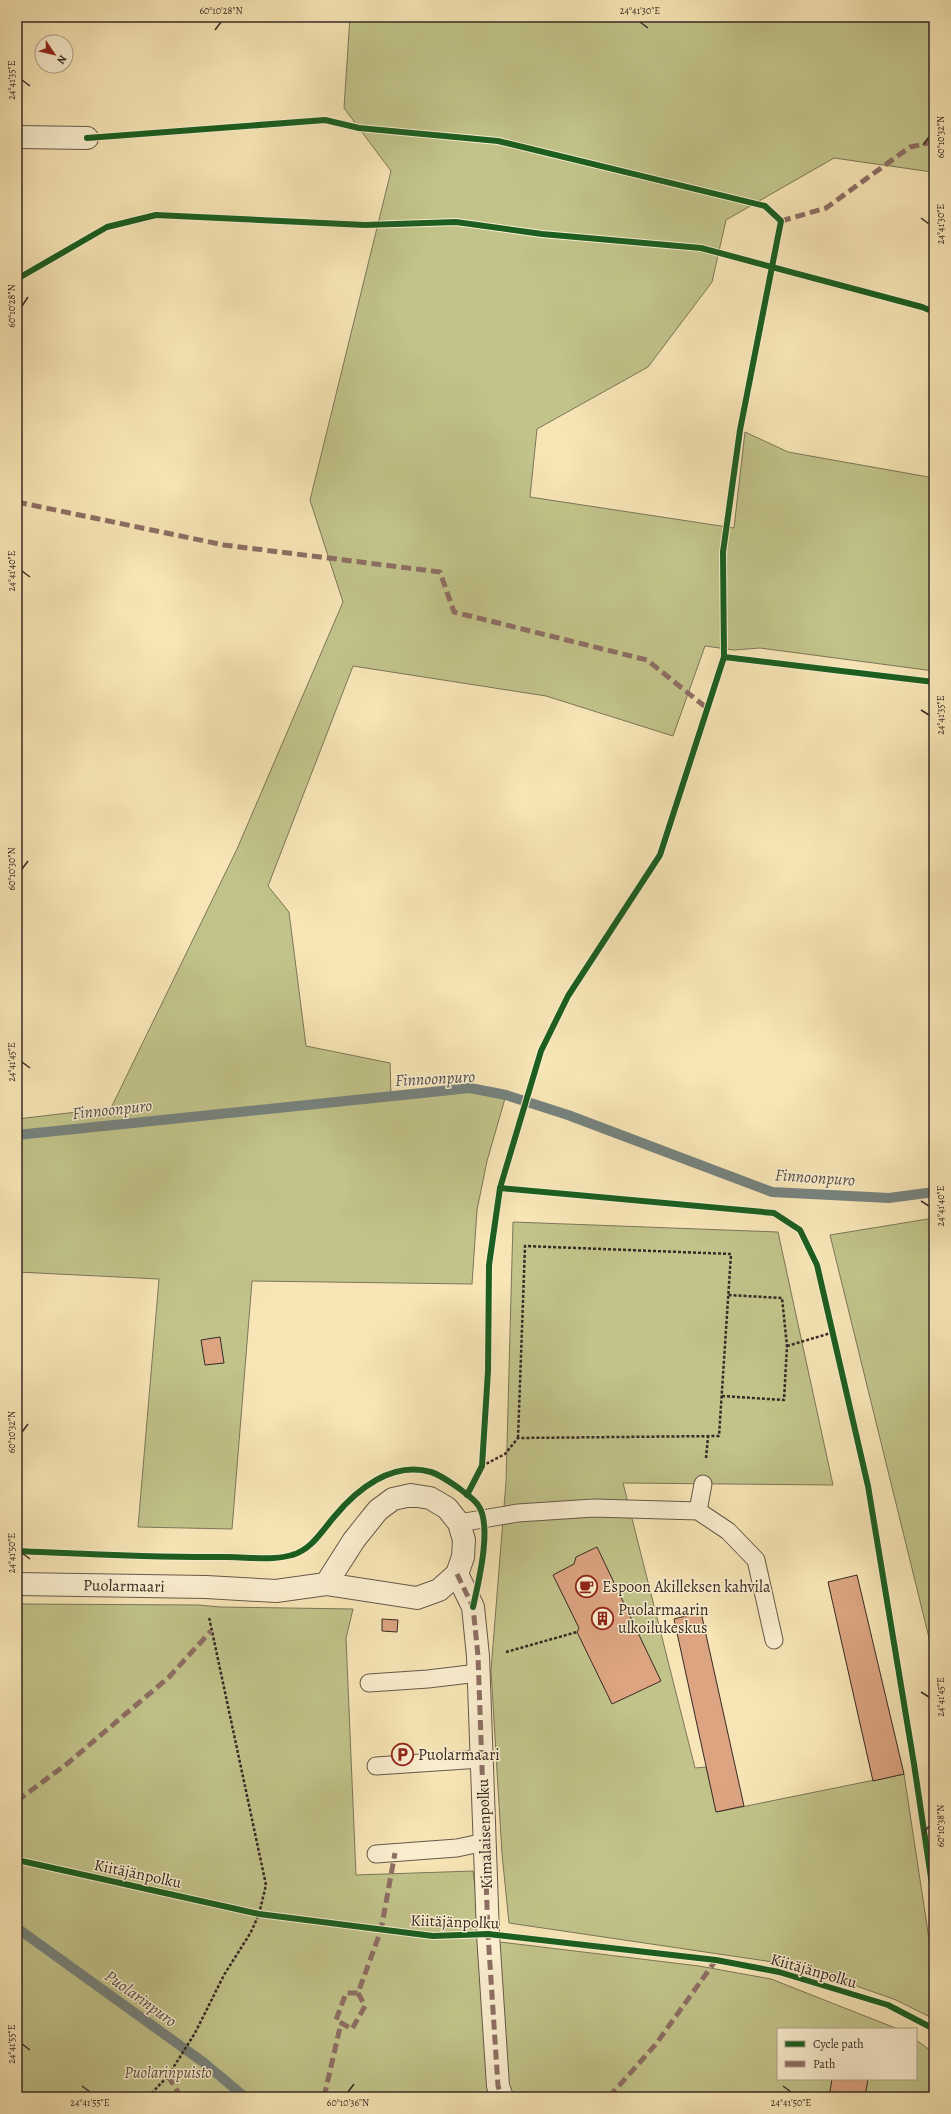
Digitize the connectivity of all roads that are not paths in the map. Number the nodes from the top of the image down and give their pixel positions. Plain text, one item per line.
1 (17, 137) edge
2 (87, 138) dead end
3 (703, 1484) dead end
4 (698, 1511) junction
5 (459, 1523) junction
6 (457, 1574) junction
7 (17, 1584) edge
8 (326, 1584) junction
9 (774, 1640) dead end
10 (478, 1664) junction
11 (369, 1683) dead end
12 (481, 1759) junction
13 (376, 1766) dead end
14 (485, 1842) junction
15 (376, 1854) dead end
16 (502, 2097) edge

1 - 2 street
3 - 4 lane
4 - 5 lane
4 - 9 lane
5 - 6 street
5 - 8 street
6 - 8 street, Puolarmaari
6 - 10 street, Kimalaisenpolku
7 - 8 street, Puolarmaari
10 - 11 lane
10 - 12 street, Kimalaisenpolku
12 - 13 lane
12 - 14 street, Kimalaisenpolku
14 - 15 lane
14 - 16 street, Kimalaisenpolku

